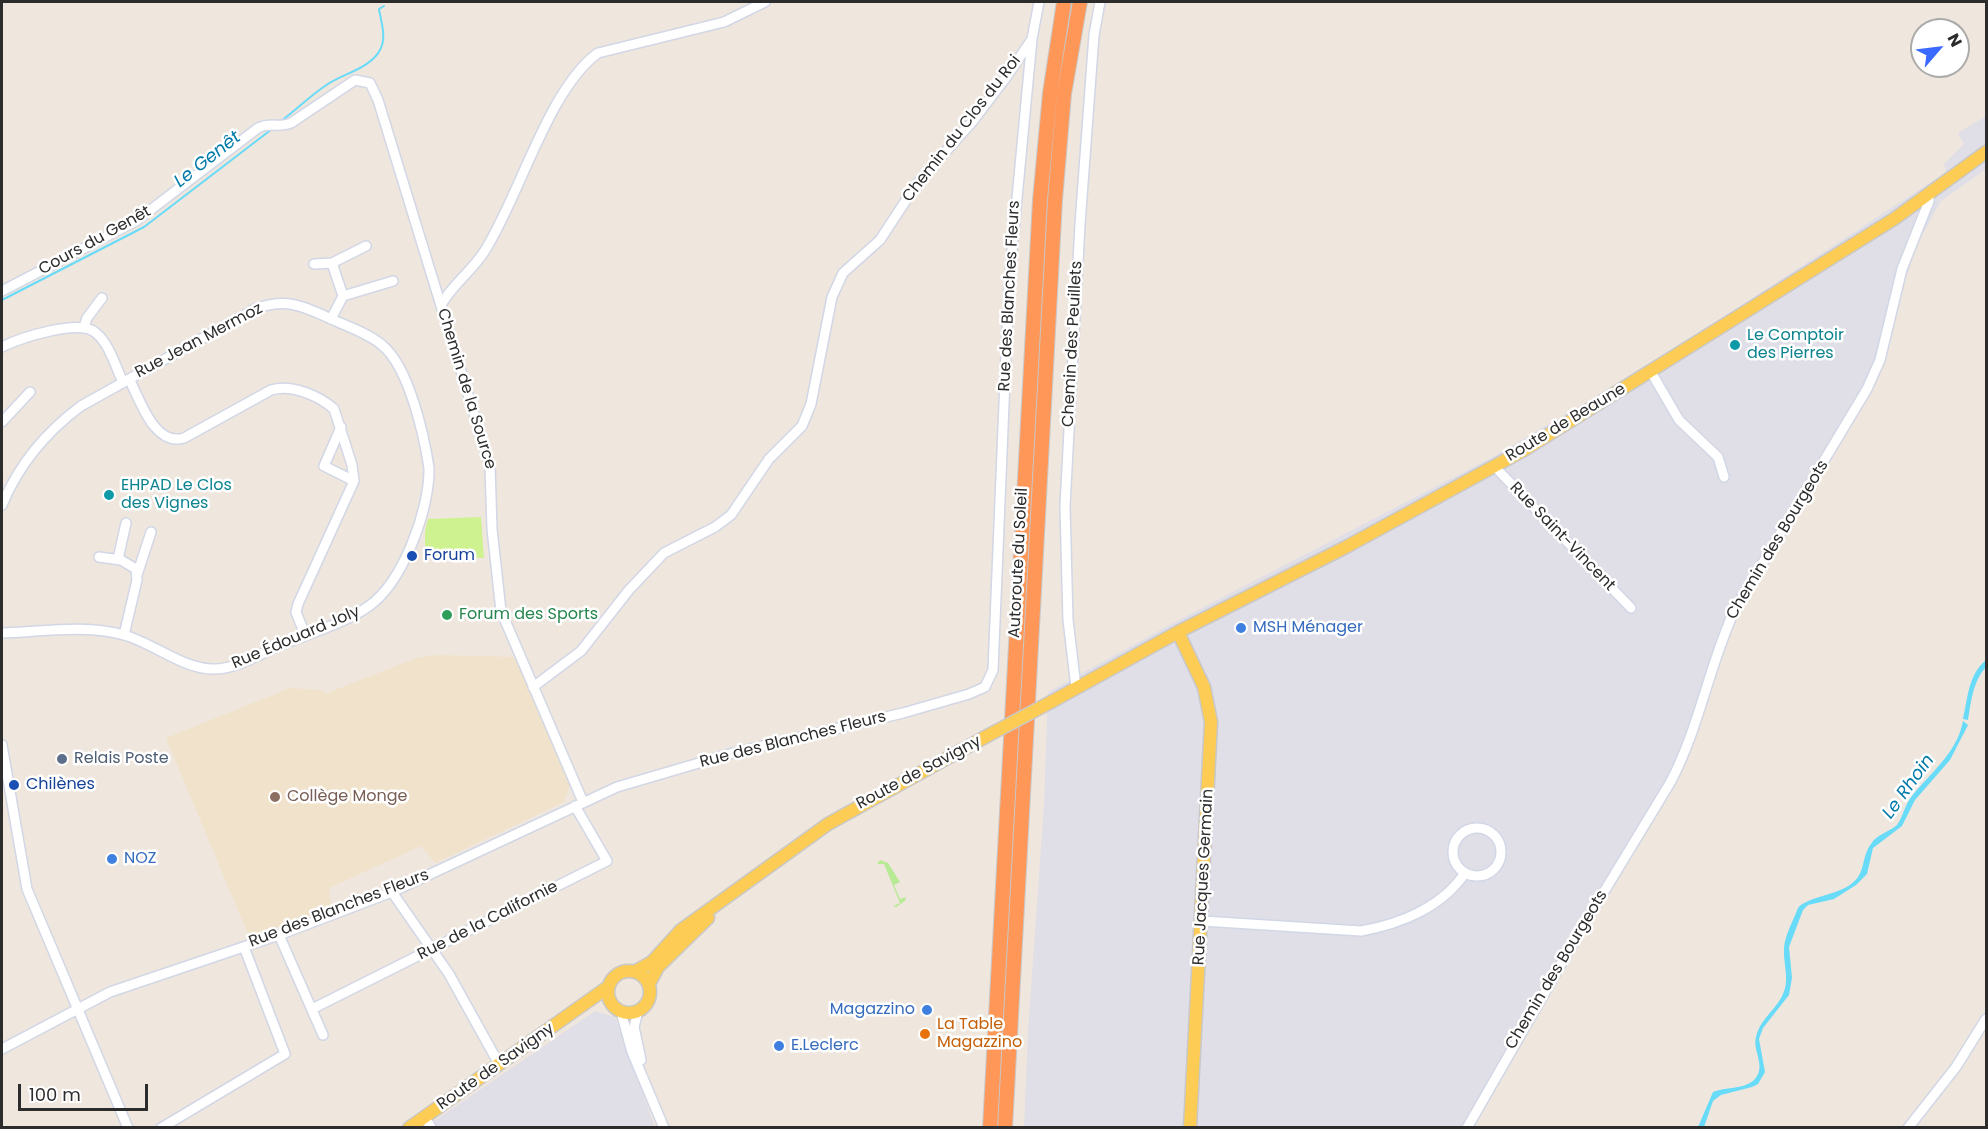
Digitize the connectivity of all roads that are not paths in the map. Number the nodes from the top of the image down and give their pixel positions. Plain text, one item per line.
1 (765, 2) edge
2 (1039, 2) edge
3 (1065, 2) edge
4 (1080, 2) edge
5 (1100, 2) edge
6 (1032, 39) junction
7 (366, 80) joint
8 (1986, 152) edge
9 (1929, 195) junction
10 (366, 246) dead end
11 (332, 263) junction
12 (314, 264) dead end
13 (393, 281) dead end
14 (2, 291) edge
15 (343, 296) junction
16 (102, 298) dead end
17 (441, 305) junction
18 (331, 319) junction
19 (84, 327) junction
20 (2, 347) edge
21 (1651, 372) junction
22 (126, 381) junction
23 (30, 392) dead end
24 (2, 402) edge
25 (10, 411) junction
26 (2, 422) edge
27 (341, 427) junction
28 (1494, 466) junction
29 (1724, 477) dead end
30 (354, 480) junction
31 (431, 503) joint
32 (2, 505) edge
33 (126, 523) dead end
34 (151, 532) dead end
35 (99, 557) dead end
36 (118, 559) junction
37 (137, 575) junction
38 (1630, 609) dead end
39 (1178, 632) junction
40 (2, 633) edge
41 (305, 634) junction
42 (124, 635) junction
43 (1126, 660) joint
44 (533, 687) junction
45 (1076, 687) junction
46 (2, 746) edge
47 (579, 804) junction
48 (1465, 873) junction
49 (392, 892) junction
50 (1202, 921) junction
51 (279, 935) junction
52 (672, 941) junction
53 (244, 947) junction
54 (432, 950) junction
55 (636, 971) junction
56 (649, 984) junction
57 (608, 987) junction
58 (582, 1007) junction
59 (312, 1009) junction
60 (617, 1009) junction
61 (77, 1010) junction
62 (638, 1011) junction
63 (1986, 1019) edge
64 (323, 1035) dead end
65 (2, 1049) edge
66 (499, 1064) junction
67 (642, 1071) junction
68 (428, 1122) edge
69 (124, 1126) edge
70 (161, 1128) edge
71 (410, 1128) edge
72 (664, 1128) edge
73 (990, 1128) edge
74 (1005, 1128) edge
75 (1190, 1128) edge
76 (1467, 1128) edge
77 (1908, 1128) edge

1 - 17 street
2 - 6 street, Chemin du Clos du Roi
3 - 73 highway, Autoroute du Soleil
4 - 74 highway, Autoroute du Soleil
5 - 45 street, Chemin des Peuillets
6 - 44 street, Chemin du Clos du Roi
6 - 47 street, Rue des Blanches Fleurs
7 - 14 street, Cours du Genêt
7 - 17 street, Chemin de la Source
8 - 9 main road, Route de Beaune
9 - 21 main road, Route de Beaune
9 - 76 street, Chemin des Bourgeots
10 - 11 street
11 - 12 street
11 - 15 street
13 - 15 street
15 - 18 street
16 - 19 street
17 - 44 street, Chemin de la Source
18 - 22 street, Rue Jean Mermoz
18 - 31 street, Rue Jean Mermoz
19 - 20 street
19 - 22 street
21 - 28 main road, Route de Beaune
21 - 29 street
22 - 27 street
22 - 32 street, Rue Jean Mermoz
23 - 25 street
24 - 25 street
25 - 26 street
27 - 30 street
27 - 30 street
28 - 38 street, Rue Saint-Vincent
28 - 39 main road, Route de Beaune
30 - 41 street
31 - 41 street, Rue Édouard Joly
33 - 36 street
34 - 37 street
35 - 36 street
36 - 37 street
37 - 42 street
39 - 43 main road, Route de Beaune
39 - 50 main road, Rue Jacques Germain
40 - 42 street, Rue Édouard Joly
41 - 42 street, Rue Édouard Joly
43 - 45 main road, Route de Savigny
44 - 47 street, Chemin de la Source
45 - 52 main road, Route de Savigny, bridge
46 - 61 street
47 - 49 street, Rue des Blanches Fleurs
47 - 54 street, Rue de la Californie
48 - 48 street
48 - 50 street
49 - 51 street, Rue des Blanches Fleurs
49 - 54 street
50 - 75 main road, Rue Jacques Germain
51 - 53 street, Rue des Blanches Fleurs
51 - 59 street
52 - 55 main road, Route de Savigny
52 - 56 main road, Route de Savigny
53 - 61 street, Rue des Blanches Fleurs
53 - 70 street
54 - 59 street, Rue de la Californie
54 - 66 street
55 - 56 main road
55 - 57 main road
56 - 62 main road
57 - 58 main road, Route de Savigny
57 - 60 main road
58 - 60 main road
58 - 66 main road, Route de Savigny
59 - 64 street
60 - 62 main road
60 - 67 street
61 - 65 street, Rue des Blanches Fleurs
61 - 69 street
62 - 67 street
63 - 77 street
66 - 68 main road, Route de Savigny
67 - 72 street
68 - 71 main road, Route de Savigny

